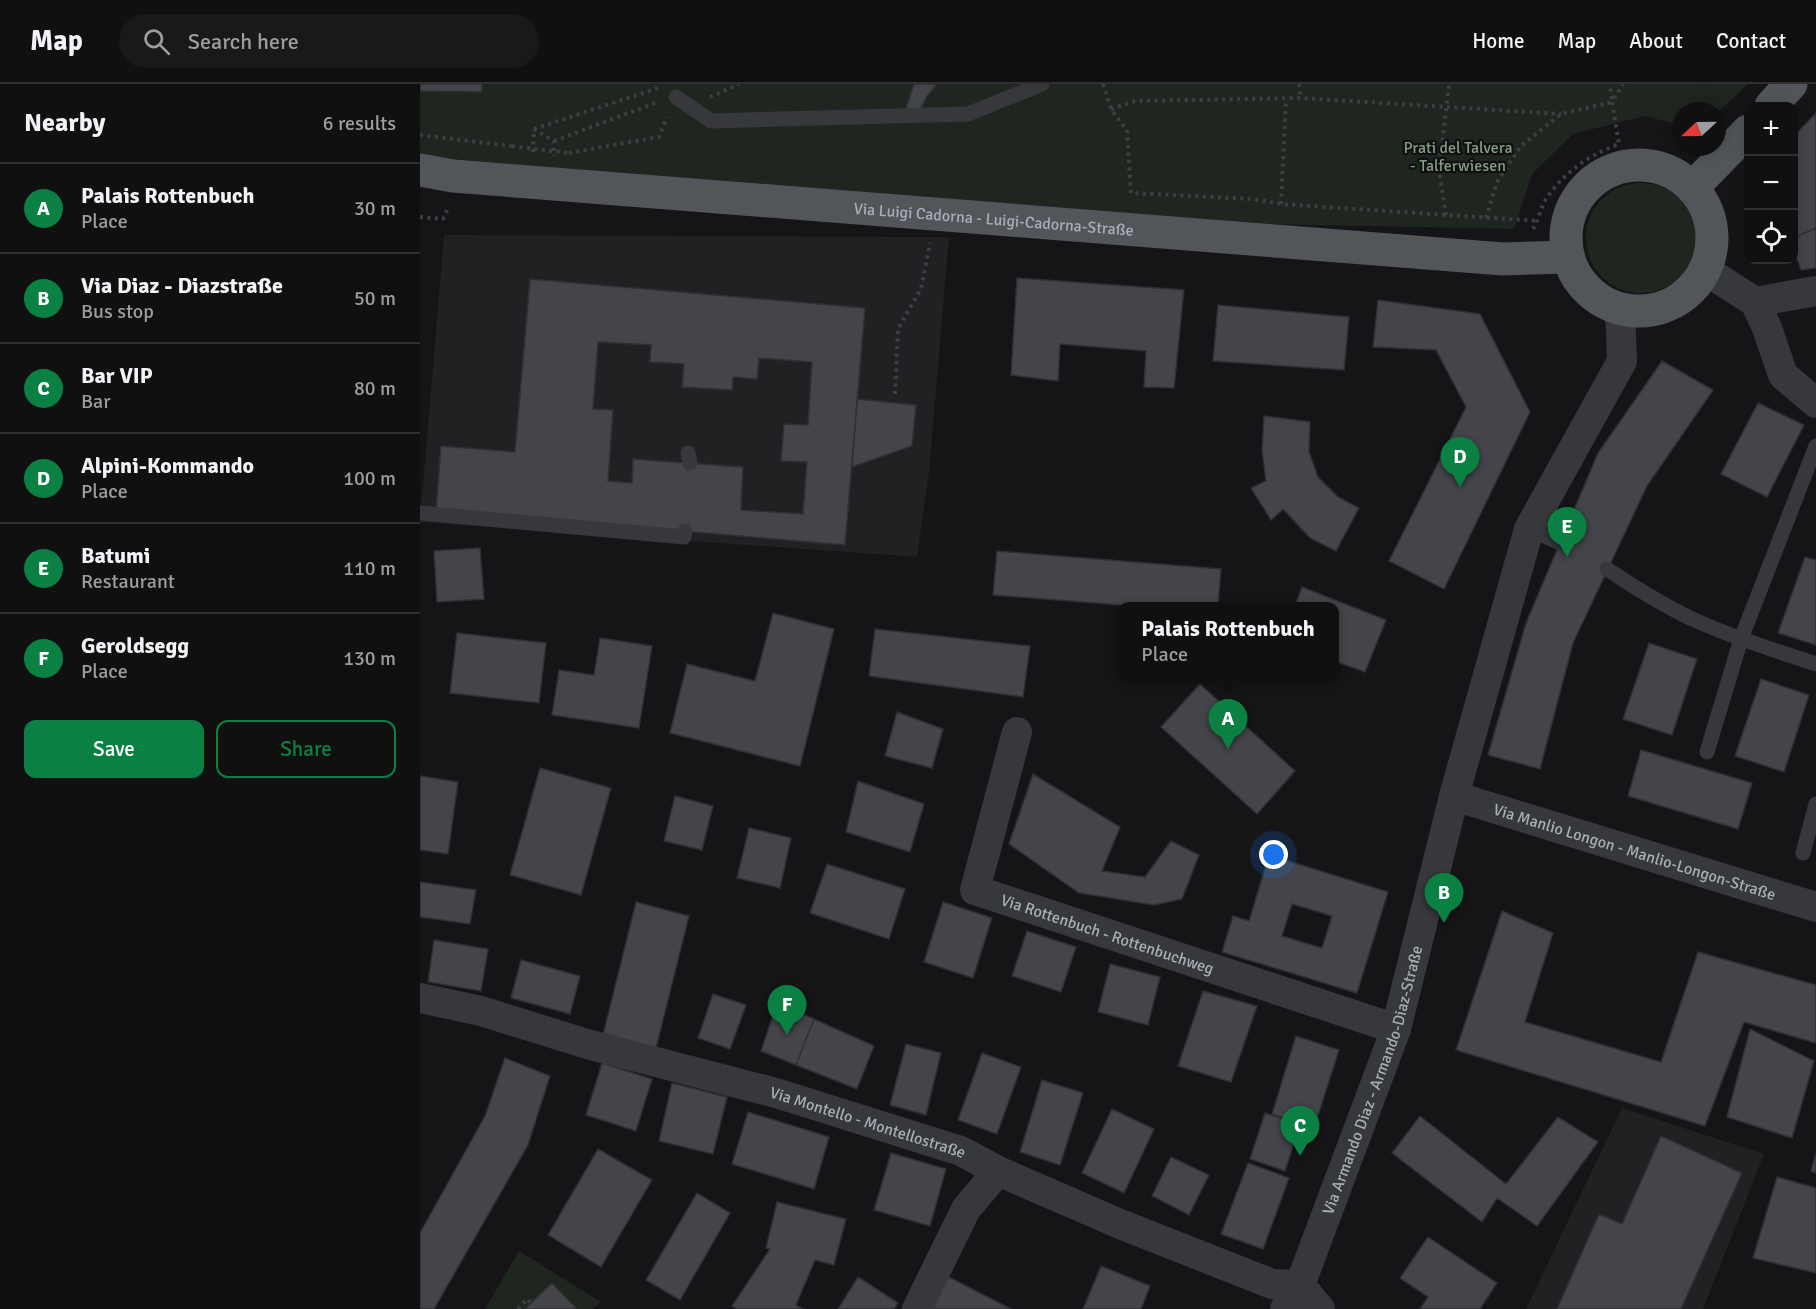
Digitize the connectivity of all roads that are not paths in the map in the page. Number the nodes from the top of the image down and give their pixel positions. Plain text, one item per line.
1 (1042, 84) edge
2 (1791, 84) edge
3 (676, 97) road end
4 (1775, 102) edge
5 (1744, 136) edge
6 (420, 170) edge
7 (1693, 187) junction
8 (1568, 257) junction
9 (1705, 270) junction
10 (1816, 291) edge
11 (1755, 302) junction
12 (1620, 309) junction
13 (1816, 402) edge
14 (1816, 446) edge
15 (420, 513) edge
16 (1529, 529) junction
17 (685, 531) dead end
18 (1560, 543) dead end
19 (1607, 569) dead end
20 (1741, 639) junction
21 (1816, 664) edge
22 (1017, 732) dead end
23 (1707, 752) dead end
24 (1454, 796) junction
25 (1816, 804) edge
26 (1803, 853) dead end
27 (1816, 907) edge
28 (420, 998) edge
29 (1396, 1029) junction
30 (998, 1171) junction
31 (1293, 1297) edge
32 (917, 1309) edge
33 (1320, 1309) edge

1 - 3 lane
2 - 4 main road
5 - 7 main road
6 - 8 main road, Via Luigi Cadorna - Luigi-Cadorna-Straße
7 - 8 main road
7 - 9 main road
8 - 12 main road
9 - 11 street
9 - 12 main road
10 - 11 street
11 - 13 street
12 - 16 street, Via Armando Diaz - Armando-Diaz-Straße
14 - 20 lane
15 - 17 lane
16 - 18 lane
16 - 24 street, Via Armando Diaz - Armando-Diaz-Straße
19 - 20 lane
20 - 21 lane
20 - 23 lane
22 - 29 street, Via Rottenbuch - Rottenbuchweg
24 - 27 street, Via Manlio Longon - Manlio-Longon-Straße
24 - 29 street, Via Armando Diaz - Armando-Diaz-Straße
25 - 26 lane
28 - 30 street, Via Montello - Montellostraße
29 - 31 street, Via Armando Diaz - Armando-Diaz-Straße
30 - 31 street, Via Montello - Montellostraße
30 - 32 street
31 - 33 street

